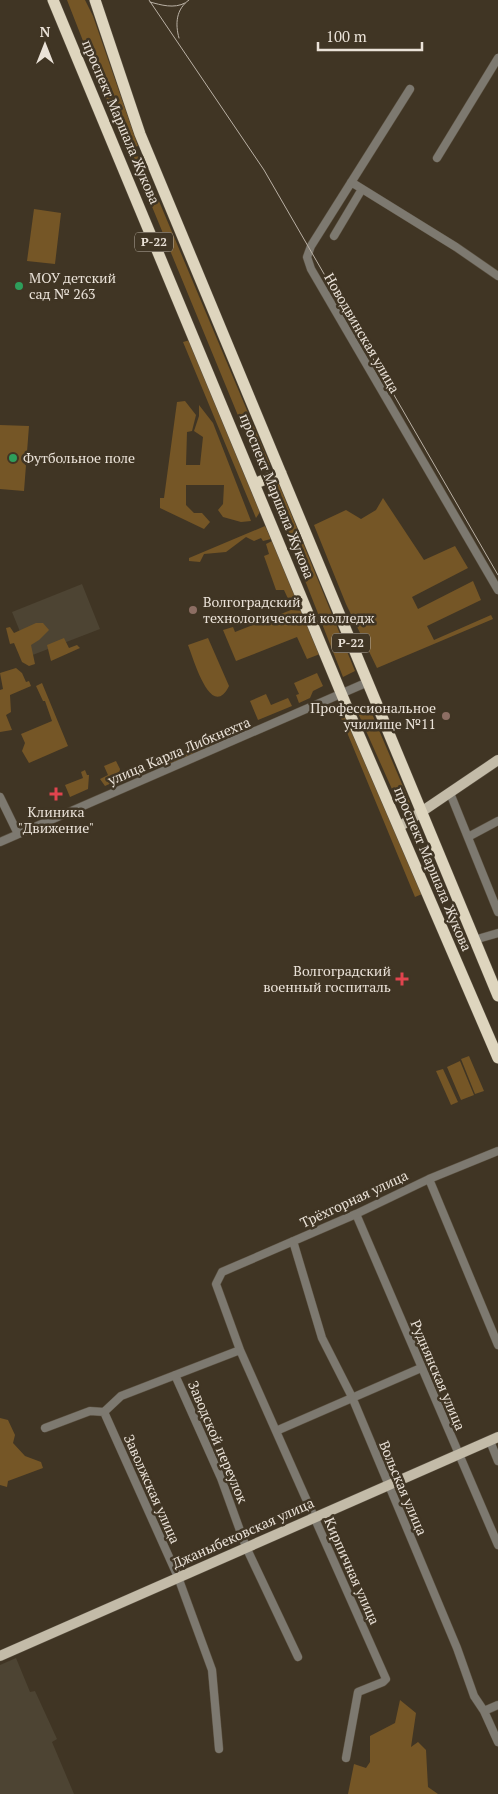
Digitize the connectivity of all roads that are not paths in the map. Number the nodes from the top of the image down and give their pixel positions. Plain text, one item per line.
1 (53, 0) edge
2 (94, 0) edge
3 (498, 58) edge
4 (410, 89) dead end
5 (437, 158) dead end
6 (351, 182) junction
7 (362, 189) junction
8 (334, 236) dead end
9 (498, 276) edge
10 (281, 473) junction
11 (256, 483) junction
12 (498, 590) edge
13 (368, 682) junction
14 (342, 692) junction
15 (498, 760) edge
16 (450, 793) junction
17 (0, 797) edge
18 (420, 813) junction
19 (498, 821) edge
20 (399, 827) junction
21 (18, 834) junction
22 (468, 837) junction
23 (0, 842) edge
24 (498, 912) edge
25 (498, 933) edge
26 (474, 940) junction
27 (498, 996) edge
28 (498, 1058) edge
29 (498, 1151) edge
30 (429, 1179) junction
31 (356, 1214) junction
32 (294, 1241) junction
33 (222, 1272) joint
34 (498, 1346) edge
35 (240, 1350) junction
36 (421, 1368) junction
37 (174, 1375) junction
38 (352, 1397) junction
39 (104, 1412) junction
40 (45, 1428) dead end
41 (276, 1431) junction
42 (494, 1439) edge
43 (459, 1455) junction
44 (498, 1461) edge
45 (388, 1485) junction
46 (314, 1517) junction
47 (498, 1545) edge
48 (246, 1547) junction
49 (178, 1577) junction
50 (0, 1656) edge
51 (298, 1657) dead end
52 (498, 1705) edge
53 (484, 1711) junction
54 (498, 1742) edge
55 (219, 1749) dead end
56 (346, 1758) dead end

1 - 11 highway, проспект Маршала Жукова / Р-22
2 - 10 highway, проспект Маршала Жукова / Р-22
3 - 5 street
4 - 6 street, Новодвинская улица
6 - 7 street
6 - 12 street, Новодвинская улица
7 - 8 street
7 - 9 street
10 - 11 highway
10 - 13 highway, проспект Маршала Жукова / Р-22
11 - 14 highway, проспект Маршала Жукова / Р-22
13 - 14 street, улица Карла Либкнехта
13 - 18 highway, проспект Маршала Жукова / Р-22
14 - 20 highway, проспект Маршала Жукова / Р-22
14 - 21 street, улица Карла Либкнехта
15 - 16 main road
16 - 18 main road
16 - 22 street
17 - 21 street
18 - 20 main road
18 - 26 highway, проспект Маршала Жукова / Р-22
19 - 22 street
20 - 28 highway, проспект Маршала Жукова / Р-22
21 - 23 street, улица Карла Либкнехта
22 - 24 street
25 - 26 street
26 - 27 highway, проспект Маршала Жукова / Р-22
29 - 30 street, Трёхгорная улица
30 - 31 street, Трёхгорная улица
30 - 34 street
31 - 32 street, Трёхгорная улица
31 - 36 street, Руднянская улица
32 - 33 street, Трёхгорная улица
32 - 38 street, Вольская улица
33 - 35 street, Кирпичная улица
35 - 37 street
35 - 41 street, Кирпичная улица
36 - 38 street
36 - 43 street, Руднянская улица
37 - 39 street
37 - 48 street, Заводской переулок
38 - 41 street
38 - 45 street, Вольская улица
39 - 40 street
39 - 49 street, Заволжская улица
41 - 46 street, Кирпичная улица
42 - 43 main road, Джаныбековская улица
42 - 44 street
43 - 45 main road, Джаныбековская улица
43 - 47 street, Руднянская улица
45 - 46 main road, Джаныбековская улица
45 - 53 street, Вольская улица
46 - 48 main road, Джаныбековская улица
46 - 56 street, Кирпичная улица
48 - 49 main road, Джаныбековская улица
48 - 51 street, Заводской переулок
49 - 50 main road, Джаныбековская улица
49 - 55 street, Заволжская улица
52 - 53 street
53 - 54 street, Вольская улица

